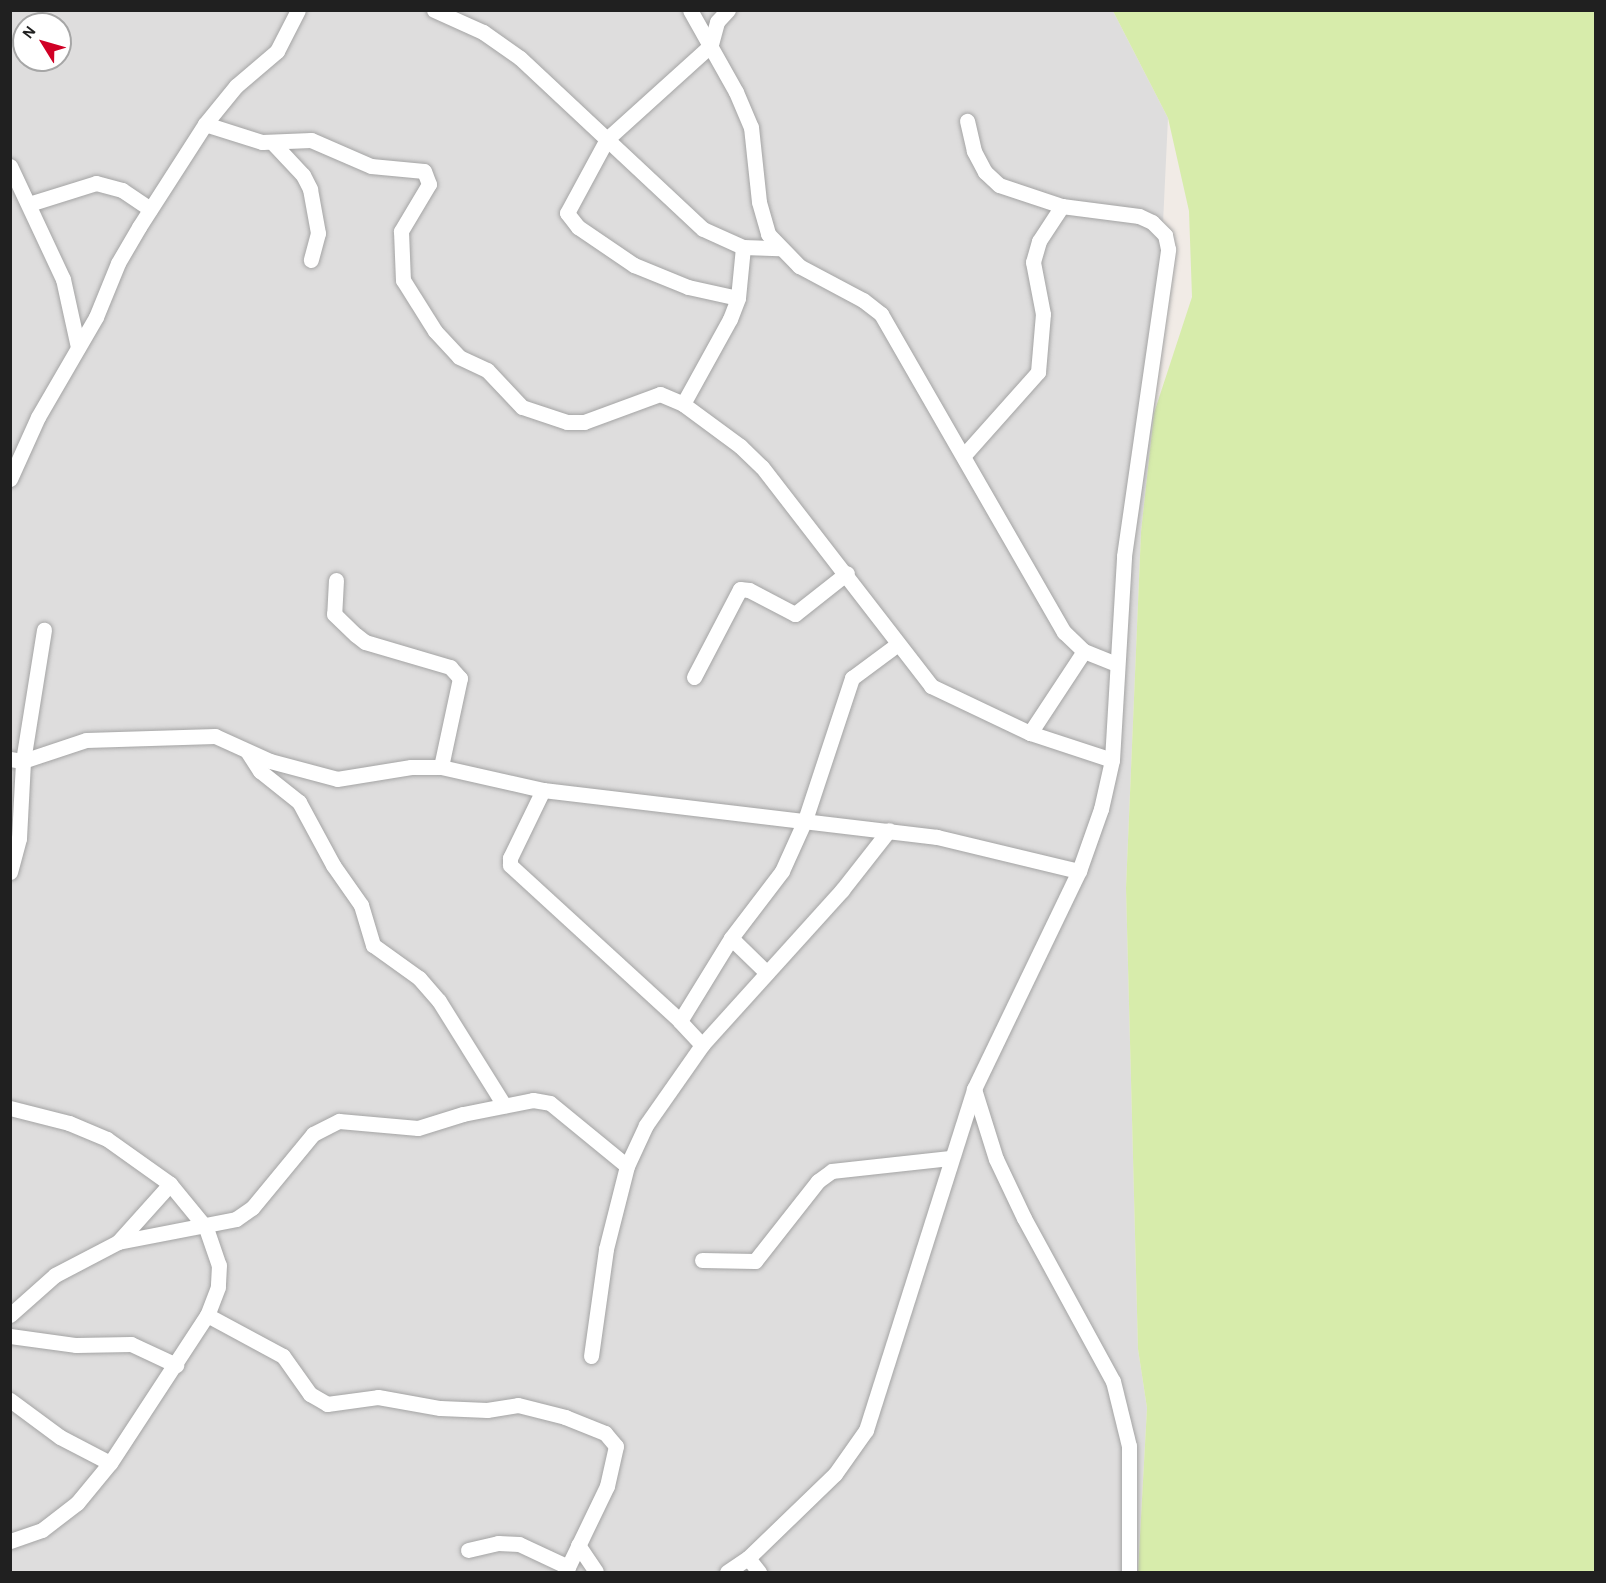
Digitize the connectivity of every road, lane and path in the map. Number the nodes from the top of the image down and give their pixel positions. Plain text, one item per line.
1 (298, 10) edge
2 (434, 10) edge
3 (690, 10) edge
4 (728, 10) edge
5 (711, 45) junction
6 (967, 121) dead end
7 (205, 124) junction
8 (607, 139) junction
9 (272, 142) junction
10 (10, 166) edge
11 (29, 204) junction
12 (1062, 206) junction
13 (150, 209) junction
14 (743, 247) junction
15 (779, 248) junction
16 (311, 260) dead end
17 (738, 298) junction
18 (78, 347) junction
19 (683, 404) junction
20 (965, 454) junction
21 (10, 479) edge
22 (847, 573) junction
23 (336, 580) dead end
24 (44, 630) dead end
25 (898, 644) junction
26 (1084, 651) junction
27 (1116, 664) junction
28 (694, 677) dead end
29 (1030, 733) junction
30 (247, 751) junction
31 (17, 760) edge
32 (1112, 760) junction
33 (441, 767) junction
34 (543, 790) junction
35 (805, 820) junction
36 (889, 830) junction
37 (1079, 871) junction
38 (10, 872) edge
39 (731, 938) junction
40 (767, 973) junction
41 (680, 1021) junction
42 (702, 1045) junction
43 (974, 1089) junction
44 (504, 1105) junction
45 (10, 1108) edge
46 (949, 1158) junction
47 (627, 1166) junction
48 (170, 1185) junction
49 (206, 1228) junction
50 (118, 1242) junction
51 (702, 1260) dead end
52 (10, 1315) edge
53 (207, 1315) junction
54 (10, 1336) edge
55 (591, 1356) dead end
56 (176, 1365) junction
57 (10, 1400) edge
58 (110, 1463) junction
59 (10, 1541) edge
60 (578, 1545) junction
61 (468, 1550) dead end
62 (748, 1558) junction
63 (566, 1569) edge
64 (596, 1572) edge
65 (727, 1572) edge
66 (759, 1572) edge
67 (1129, 1572) edge

1 - 7 street
2 - 8 street
3 - 5 street
4 - 5 street
5 - 8 street
5 - 15 street
6 - 12 street
7 - 9 street
7 - 13 street
8 - 14 street
8 - 17 street
9 - 16 street
9 - 19 street
10 - 11 street
11 - 13 street
11 - 18 street
12 - 20 street
12 - 27 street
13 - 18 street
14 - 15 street
14 - 17 street
15 - 20 street
17 - 19 street
18 - 21 street
19 - 22 street
20 - 26 street
22 - 25 street
22 - 28 street
23 - 33 street
24 - 31 street
25 - 29 street
25 - 35 street
26 - 27 street
26 - 29 street
27 - 32 street
29 - 32 street
30 - 31 street
30 - 33 street
30 - 44 street
31 - 38 street
32 - 37 street
33 - 34 street
34 - 35 street
34 - 41 street
35 - 36 street
35 - 39 street
36 - 37 street
36 - 40 street
37 - 43 street
39 - 40 street
39 - 41 street
40 - 42 street
41 - 42 street
42 - 47 street
43 - 46 street
43 - 67 street
44 - 47 street
44 - 49 street
45 - 48 street
46 - 51 street
46 - 62 street
47 - 55 street
48 - 49 street
48 - 50 street
49 - 50 street
49 - 53 street
50 - 52 street
53 - 56 street
53 - 60 street
54 - 56 street
56 - 58 street
57 - 58 street
58 - 59 street
60 - 63 street
60 - 64 street
61 - 63 street
62 - 65 street
62 - 66 street

